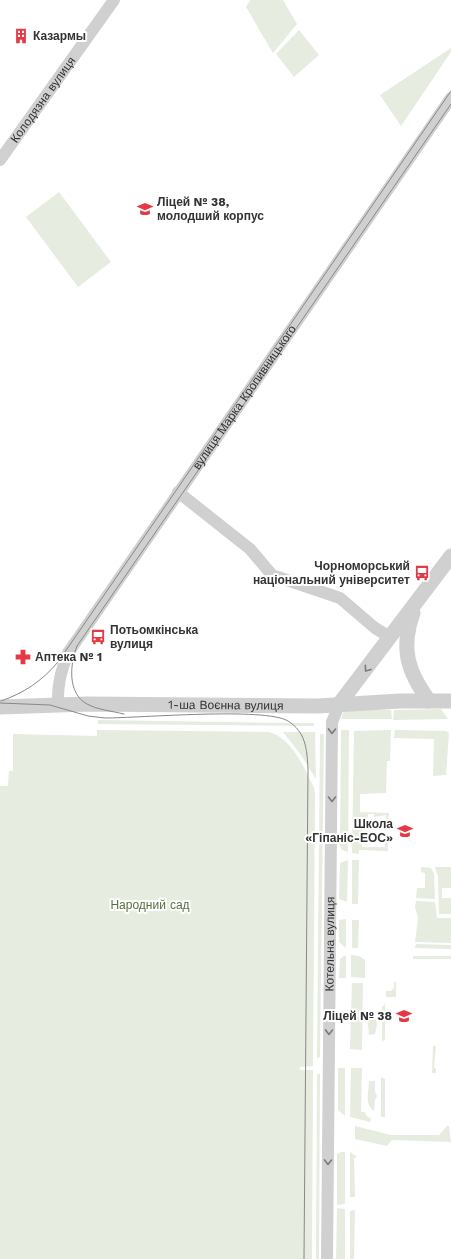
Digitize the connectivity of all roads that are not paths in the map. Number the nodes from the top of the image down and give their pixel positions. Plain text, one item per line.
1 (114, 0) edge
2 (451, 98) edge
3 (0, 160) edge
4 (178, 492) junction
5 (451, 556) edge
6 (416, 605) junction
7 (390, 637) junction
8 (429, 701) junction
9 (451, 701) edge
10 (340, 703) junction
11 (58, 705) junction
12 (0, 707) edge
13 (327, 1259) edge

1 - 3 street, Колодязна вулиця
2 - 4 street, вулиця Марка Кропивницького
4 - 7 street
4 - 11 street, вулиця Марка Кропивницького
5 - 6 street
6 - 7 street
6 - 8 street
7 -> 10 street
8 - 9 street, 1-ша Воєнна вулиця
8 - 10 street, 1-ша Воєнна вулиця
10 - 11 street, 1-ша Воєнна вулиця
10 -> 13 street, Котельна вулиця
11 - 12 street, 1-ша Воєнна вулиця

